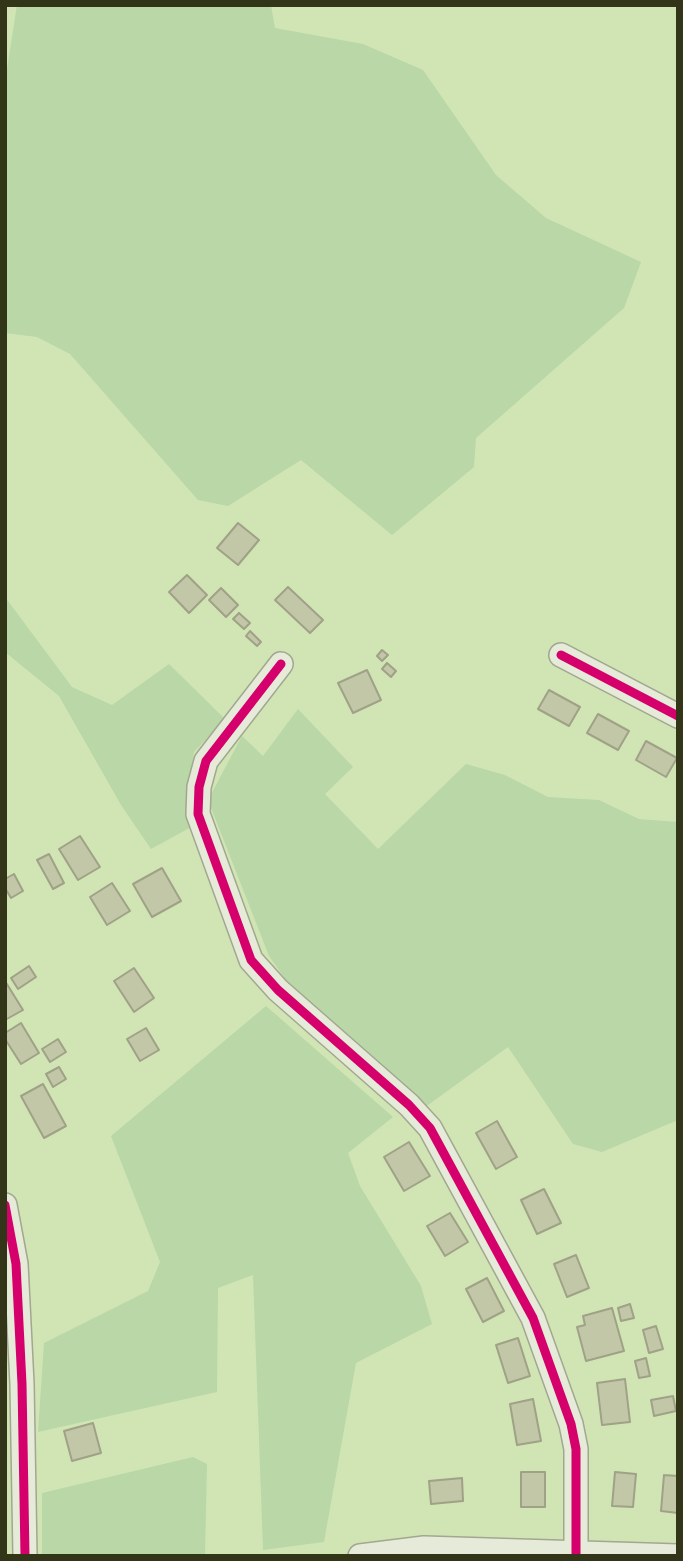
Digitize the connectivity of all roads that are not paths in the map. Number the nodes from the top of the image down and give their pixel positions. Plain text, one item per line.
1 (561, 655) dead end
2 (281, 664) dead end
3 (678, 716) edge
4 (5, 1205) edge
5 (576, 1554) edge
6 (25, 1556) edge
7 (360, 1556) edge
8 (678, 1556) edge

1 - 3 street
2 - 5 street
4 - 6 street
5 - 7 street
5 - 8 street

